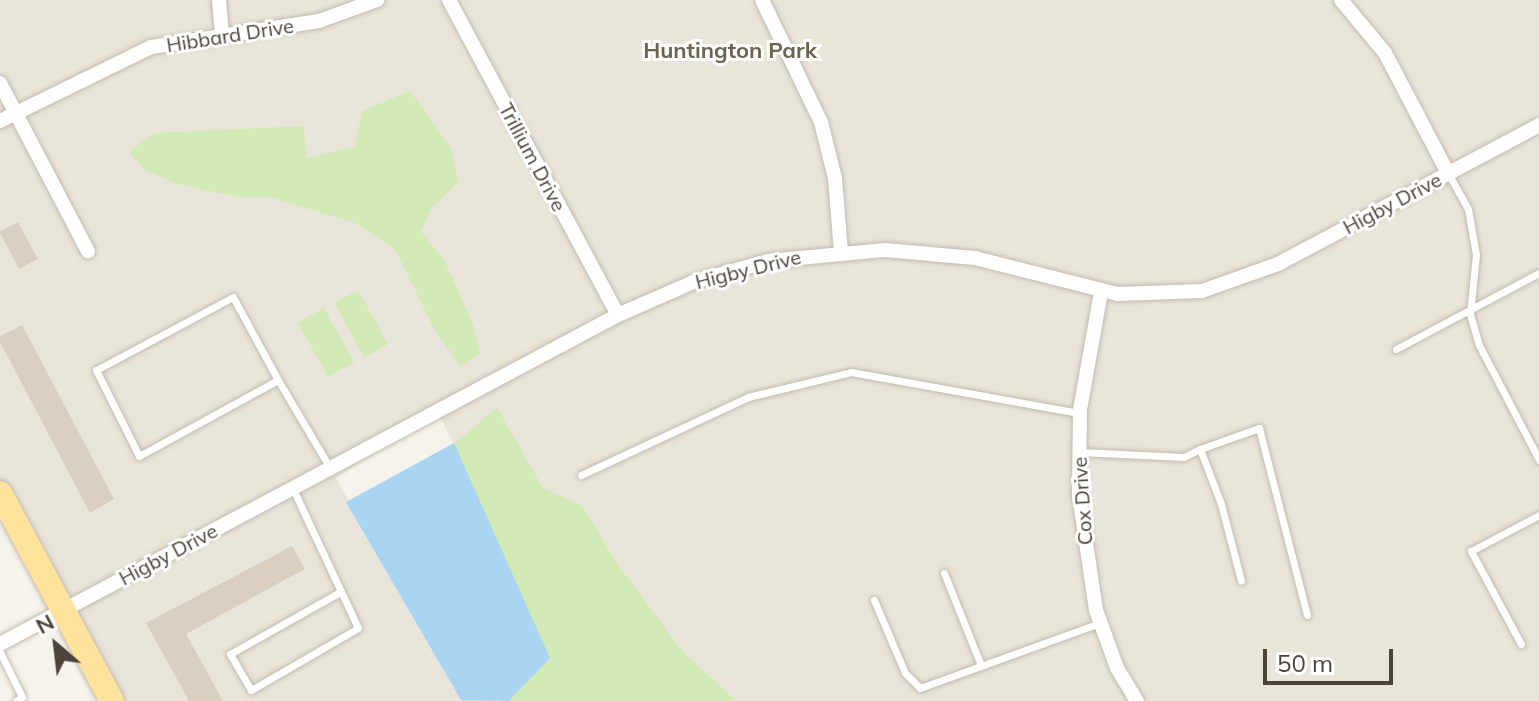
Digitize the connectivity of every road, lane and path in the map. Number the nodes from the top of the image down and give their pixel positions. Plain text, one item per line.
1 (219, 0) edge
2 (377, 0) edge
3 (449, 0) edge
4 (762, 0) edge
5 (1341, 0) edge
6 (222, 36) junction
7 (0, 83) edge
8 (16, 113) junction
9 (0, 121) edge
10 (1539, 125) edge
11 (1448, 173) junction
12 (88, 251) dead end
13 (841, 252) junction
14 (1539, 273) edge
15 (1101, 292) junction
16 (1471, 311) junction
17 (618, 315) junction
18 (1396, 349) dead end
19 (278, 380) junction
20 (1080, 413) junction
21 (1200, 449) junction
22 (1078, 452) junction
23 (1539, 460) edge
24 (330, 468) junction
25 (581, 475) dead end
26 (292, 487) junction
27 (0, 493) edge
28 (1539, 515) edge
29 (944, 573) dead end
30 (1241, 580) dead end
31 (340, 592) junction
32 (874, 600) dead end
33 (63, 610) junction
34 (1307, 615) dead end
35 (1100, 623) junction
36 (0, 644) edge
37 (1521, 644) dead end
38 (0, 652) edge
39 (980, 663) junction
40 (16, 701) edge
41 (112, 701) edge
42 (1137, 701) edge

1 - 6 street
2 - 6 street, Hibbard Drive
3 - 17 street, Trillium Drive
4 - 13 street
5 - 11 street
6 - 8 street, Hibbard Drive
7 - 8 street
8 - 9 street, Hibbard Drive
8 - 12 street
10 - 11 street, Higby Drive
11 - 15 street, Higby Drive
11 - 16 lane
13 - 15 street, Higby Drive
13 - 17 street, Higby Drive
14 - 16 lane
15 - 20 street, Cox Drive
16 - 18 lane
16 - 23 lane
17 - 24 street, Higby Drive
19 - 19 lane
19 - 24 lane
20 - 22 street, Cox Drive
20 - 25 lane
21 - 22 lane
21 - 30 lane
21 - 34 lane
22 - 35 street, Cox Drive
24 - 26 street, Higby Drive
26 - 31 lane
26 - 33 street, Higby Drive
27 - 33 main road
28 - 37 lane
29 - 39 lane
31 - 31 lane
32 - 39 lane
33 - 36 street, Higby Drive
33 - 41 main road
35 - 39 lane
35 - 42 street, Cox Drive
38 - 40 lane

